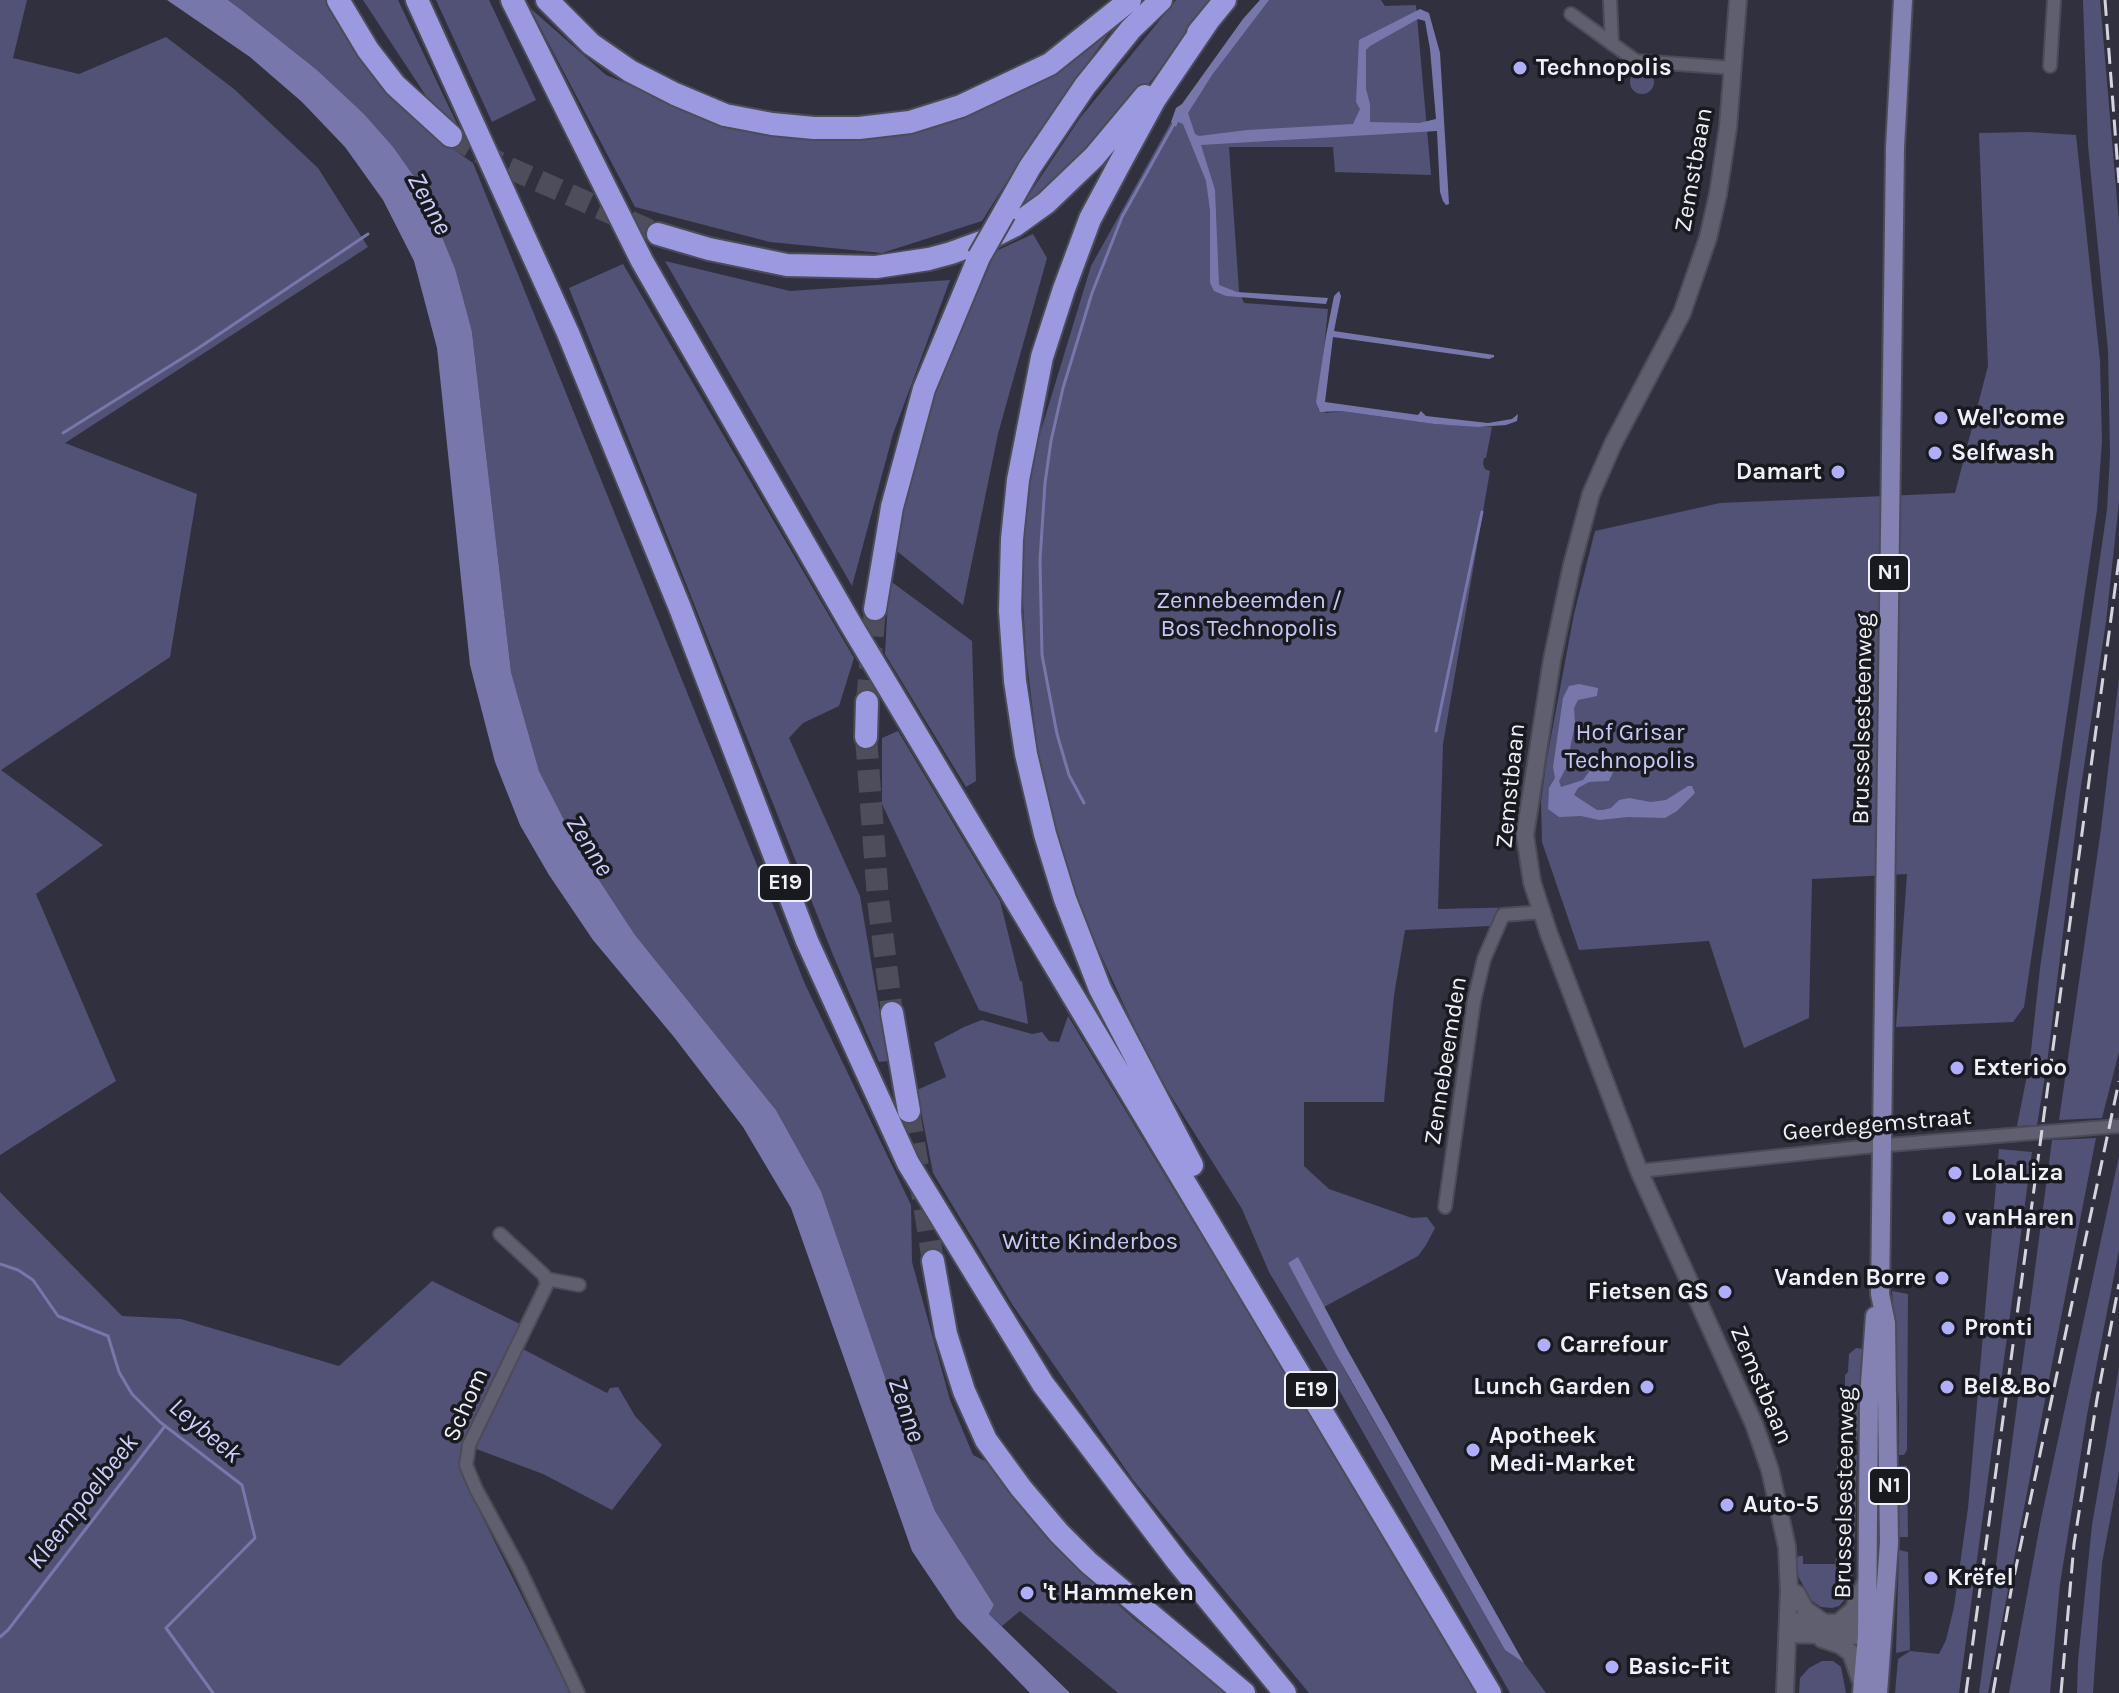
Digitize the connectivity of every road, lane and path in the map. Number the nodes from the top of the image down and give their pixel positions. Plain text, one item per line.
1 (338, 0) edge
2 (417, 0) edge
3 (512, 0) edge
4 (547, 0) edge
5 (1130, 0) edge
6 (1161, 0) edge
7 (1225, 0) edge
8 (1610, 0) edge
9 (1738, 0) edge
10 (1903, 0) edge
11 (2054, 0) edge
12 (1571, 14) dead end
13 (1208, 21) junction
14 (1612, 44) junction
15 (2050, 66) dead end
16 (1734, 68) junction
17 (451, 136) tunnel mouth
18 (658, 234) tunnel mouth
19 (875, 609) tunnel mouth
20 (867, 702) tunnel mouth
21 (866, 737) tunnel mouth
22 (1541, 912) junction
23 (892, 1013) tunnel mouth
24 (909, 1111) tunnel mouth
25 (2119, 1126) edge
26 (1882, 1146) junction
27 (1639, 1171) junction
28 (1445, 1207) dead end
29 (1214, 1227) junction
30 (500, 1234) dead end
31 (933, 1261) tunnel mouth
32 (547, 1279) junction
33 (579, 1285) dead end
34 (1880, 1294) junction
35 (1867, 1582) junction
36 (1789, 1590) junction
37 (1825, 1627) junction
38 (1788, 1628) junction
39 (1876, 1631) junction
40 (578, 1693) edge
41 (1244, 1693) edge
42 (1285, 1693) edge
43 (1490, 1693) edge
44 (1785, 1693) edge
45 (1862, 1693) edge
46 (1878, 1693) edge

1 - 17 highway
2 - 42 highway, E19
3 - 29 highway, E19
4 - 5 highway
6 - 19 highway, bridge
7 - 13 highway
8 - 14 street
9 - 16 street, Zemstbaan
10 - 26 main road, Brusselsesteenweg / N1
11 - 15 street
12 - 14 street
13 - 18 highway
13 - 29 highway
14 - 16 street
16 - 22 street, Zemstbaan
20 - 21 highway
22 - 27 street, Zemstbaan
22 - 28 street, Zennebeemden
23 - 24 highway
25 - 26 street, Geerdegemstraat
26 - 27 street, Geerdegemstraat
26 - 34 main road, Brusselsesteenweg / N1
27 - 36 street, Zemstbaan
29 - 43 highway, E19
30 - 32 street
31 - 41 highway
32 - 33 street
32 - 40 street, Schom
34 - 35 main road, Brusselsesteenweg / N1
34 - 39 main road, Brusselsesteenweg / N1
35 - 37 street
35 - 39 main road, Brusselsesteenweg / N1
36 - 37 street
36 - 38 street, Zemstbaan
37 - 38 street
37 - 39 street
37 - 39 street
37 - 45 street
38 - 44 street, Zemstbaan
39 - 45 main road, Brusselsesteenweg / N1
39 - 46 main road, Brusselsesteenweg / N1

